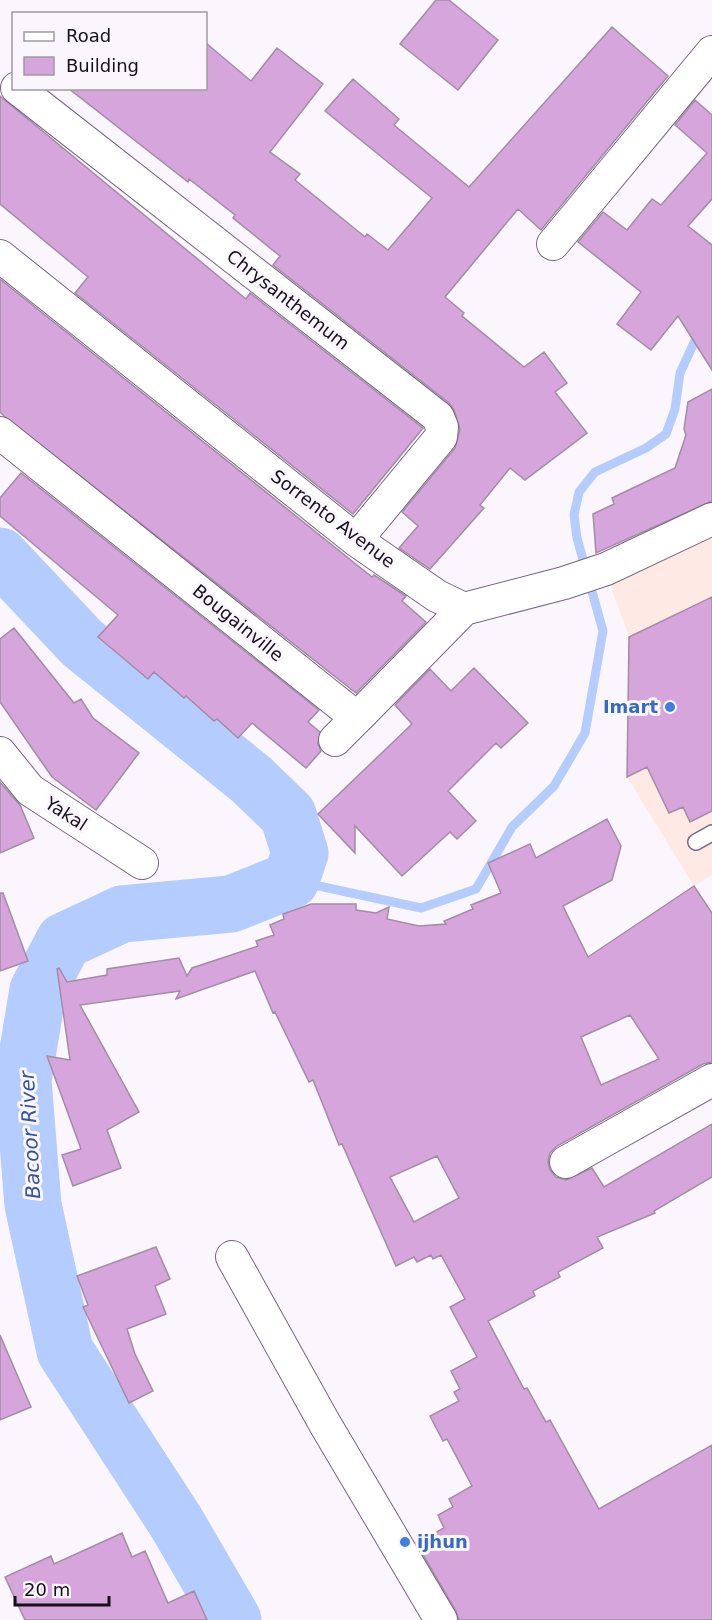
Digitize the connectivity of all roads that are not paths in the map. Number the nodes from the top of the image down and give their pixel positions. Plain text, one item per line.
1 (712, 52) edge
2 (0, 75) edge
3 (12, 84) edge
4 (20, 90) edge
5 (553, 244) dead end
6 (0, 256) edge
7 (0, 433) edge
8 (712, 519) edge
9 (356, 540) junction
10 (464, 609) junction
11 (357, 717) junction
12 (336, 740) dead end
13 (0, 753) edge
14 (712, 833) edge
15 (696, 842) dead end
16 (142, 863) dead end
17 (712, 1080) edge
18 (566, 1162) dead end
19 (232, 1257) dead end
20 (441, 1620) edge

1 - 5 street
2 - 3 street
4 - 9 street, Chrysanthemum
6 - 9 street, Sorrento Avenue
7 - 11 street, Bougainville
8 - 10 street
9 - 10 street, Sorrento Avenue
10 - 11 street
11 - 12 street
13 - 16 street, Yakal
14 - 15 lane
17 - 18 street
19 - 20 street

